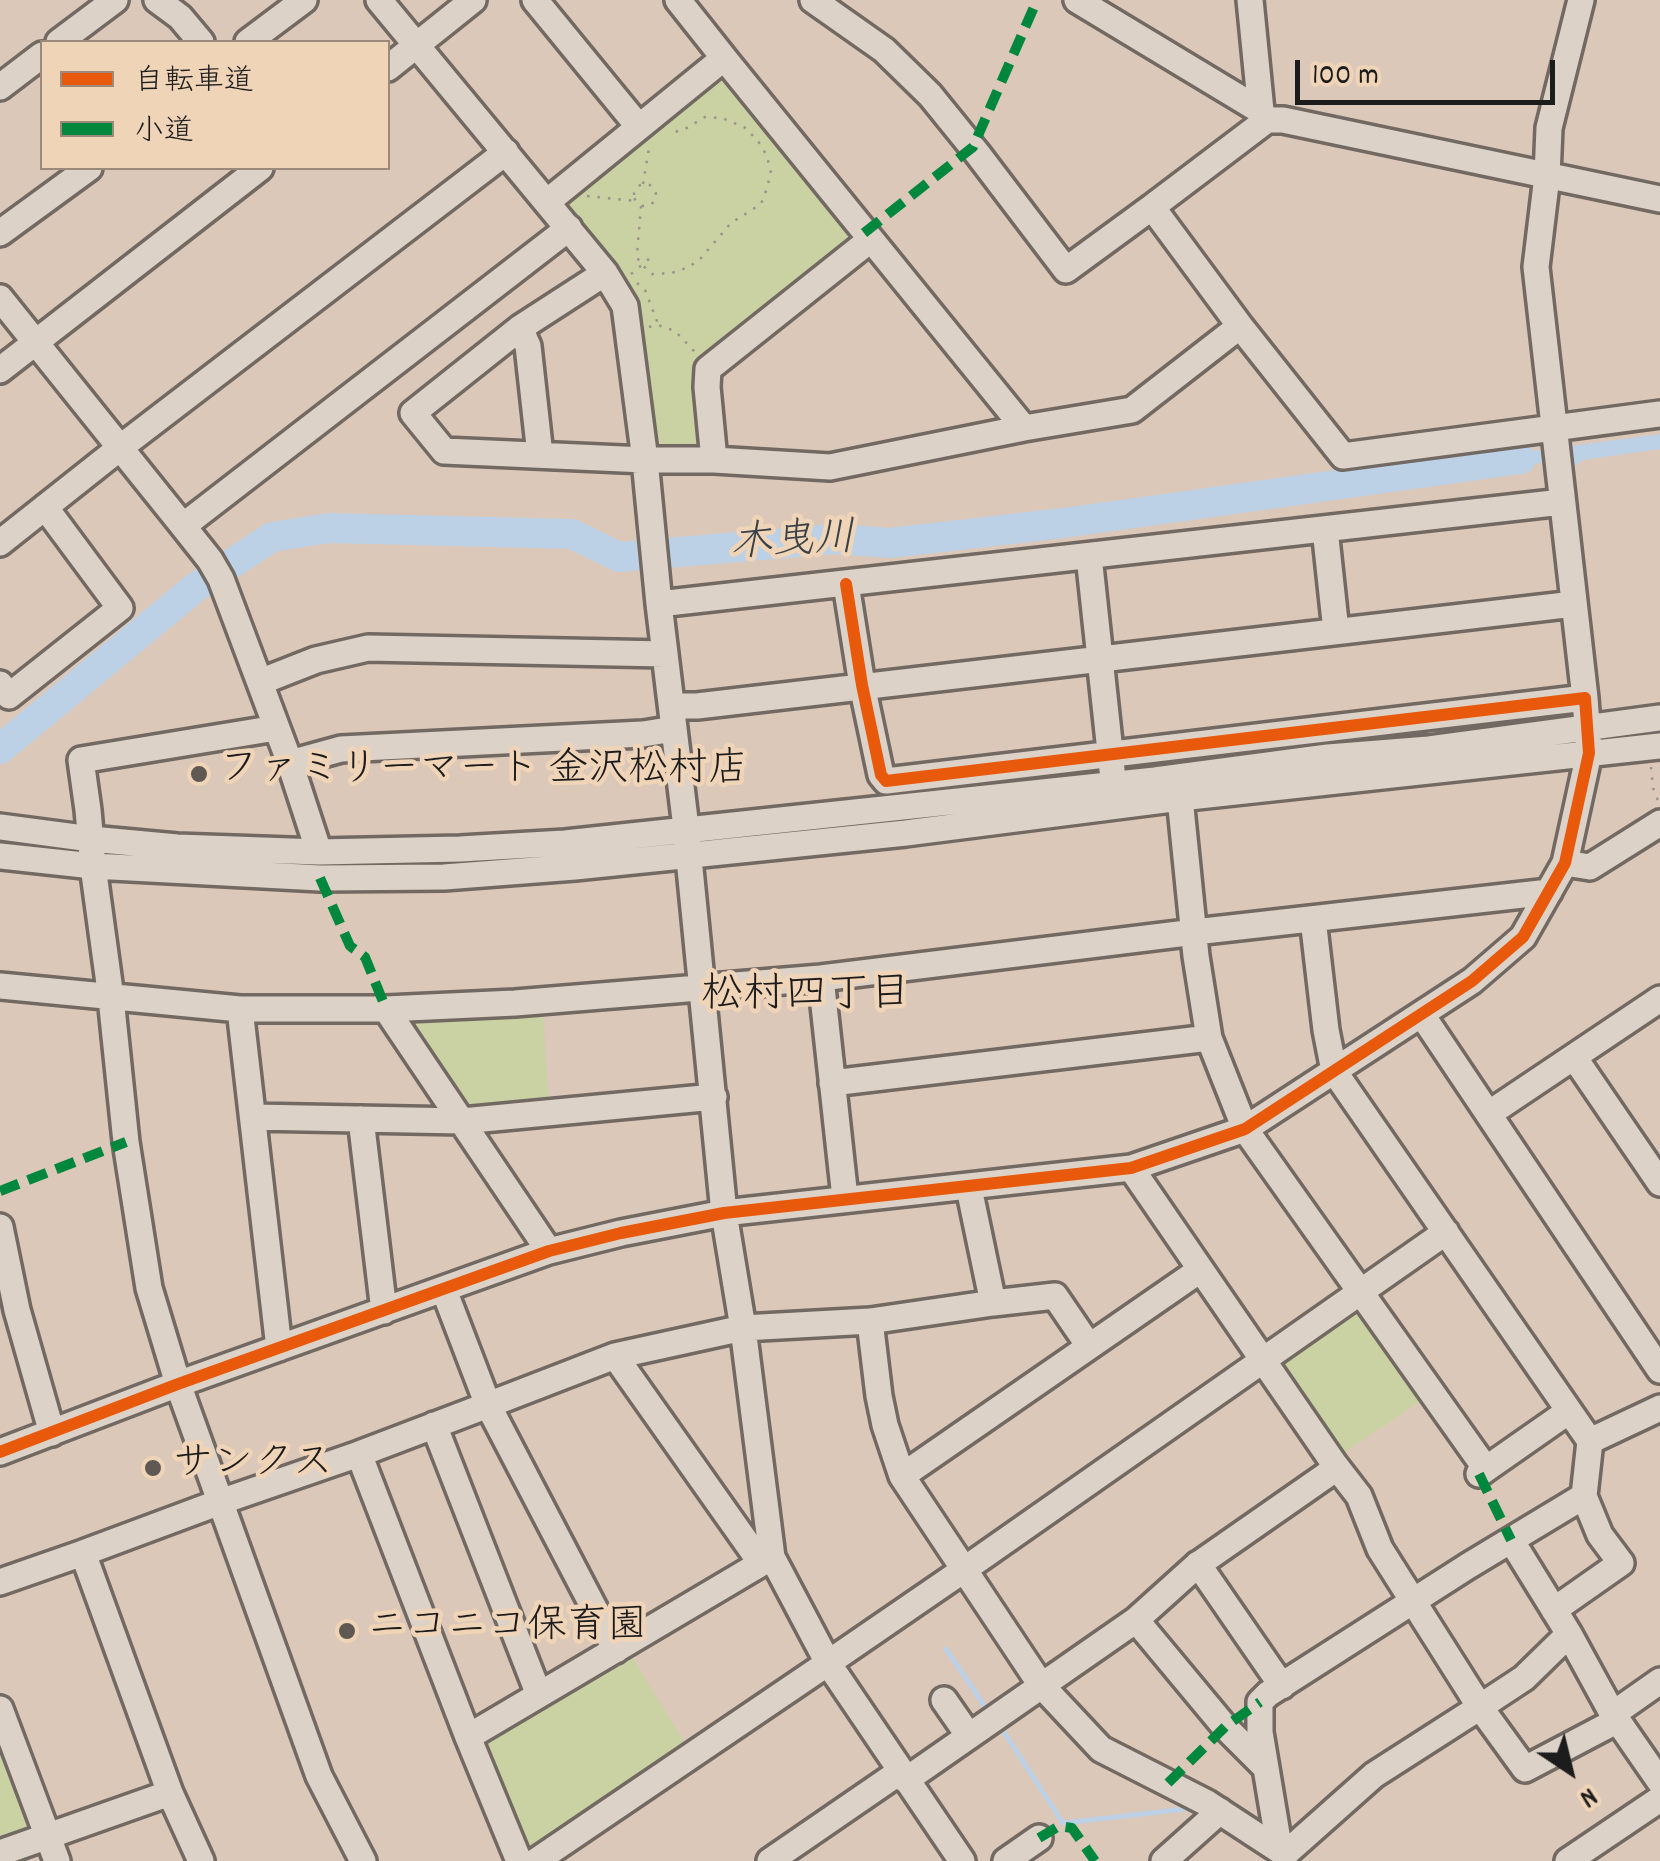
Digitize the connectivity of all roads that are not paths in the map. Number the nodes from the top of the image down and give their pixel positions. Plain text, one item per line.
1 (115, 0) edge
2 (157, 0) edge
3 (304, 0) edge
4 (379, 0) edge
5 (473, 0) edge
6 (535, 0) edge
7 (678, 0) edge
8 (813, 0) edge
9 (1077, 0) edge
10 (1250, 0) edge
11 (1581, 0) edge
12 (62, 40) edge
13 (198, 40) edge
14 (251, 40) edge
15 (417, 45) junction
16 (40, 57) edge
17 (724, 58) junction
18 (390, 66) edge
19 (0, 87) edge
20 (1264, 115) junction
21 (649, 134) junction
22 (506, 152) junction
23 (85, 170) edge
24 (257, 170) edge
25 (1547, 176) junction
26 (553, 197) junction
27 (1660, 199) edge
28 (1152, 207) junction
29 (569, 228) junction
30 (0, 233) edge
31 (870, 240) junction
32 (618, 273) junction
33 (0, 298) edge
34 (1240, 326) junction
35 (520, 328) junction
36 (36, 343) junction
37 (0, 370) edge
38 (1660, 414) edge
39 (1024, 428) junction
40 (1554, 434) junction
41 (121, 447) junction
42 (540, 455) junction
43 (645, 460) junction
44 (714, 460) junction
45 (1560, 489) junction
46 (45, 507) junction
47 (183, 526) junction
48 (1325, 529) junction
49 (0, 542) edge
50 (1089, 556) junction
51 (846, 584) junction
52 (658, 594) junction
53 (1574, 604) junction
54 (1336, 631) junction
55 (665, 654) junction
56 (1102, 658) junction
57 (260, 682) junction
58 (0, 684) edge
59 (862, 685) junction
60 (1584, 698) junction
61 (673, 718) junction
62 (1660, 718) edge
63 (276, 728) junction
64 (1588, 740) junction
65 (1654, 746) edge
66 (1110, 756) junction
67 (290, 763) junction
68 (881, 775) junction
69 (1114, 785) junction
70 (1180, 798) junction
71 (885, 808) junction
72 (1660, 823) edge
73 (0, 827) edge
74 (686, 828) junction
75 (91, 839) junction
76 (319, 852) junction
77 (0, 856) edge
78 (688, 856) junction
79 (1565, 863) junction
80 (93, 866) junction
81 (1549, 892) junction
82 (1313, 919) junction
83 (1195, 932) junction
84 (821, 978) junction
85 (0, 986) edge
86 (704, 990) junction
87 (111, 998) junction
88 (1659, 1003) edge
89 (386, 1008) junction
90 (240, 1009) junction
91 (1422, 1014) junction
92 (1208, 1038) junction
93 (1574, 1056) junction
94 (1334, 1071) junction
95 (832, 1082) junction
96 (714, 1097) junction
97 (1490, 1113) junction
98 (253, 1118) junction
99 (361, 1119) junction
100 (462, 1121) junction
101 (1245, 1129) junction
102 (1131, 1168) junction
103 (1660, 1183) edge
104 (968, 1188) junction
105 (845, 1198) junction
106 (724, 1212) junction
107 (0, 1228) edge
108 (1446, 1232) junction
109 (549, 1251) junction
110 (1200, 1270) junction
111 (444, 1290) junction
112 (1360, 1293) junction
113 (993, 1303) junction
114 (384, 1311) junction
115 (9, 1313) edge
116 (870, 1321) junction
117 (743, 1328) junction
118 (1088, 1346) junction
119 (279, 1348) junction
120 (616, 1356) junction
121 (1262, 1361) junction
122 (1660, 1370) edge
123 (178, 1384) junction
124 (488, 1405) junction
125 (1660, 1408) edge
126 (1570, 1411) junction
127 (434, 1425) junction
128 (52, 1433) junction
129 (1590, 1441) junction
130 (0, 1452) edge
131 (359, 1454) junction
132 (1334, 1466) junction
133 (902, 1476) junction
134 (1584, 1496) junction
135 (220, 1502) junction
136 (1511, 1540) junction
137 (83, 1553) junction
138 (772, 1557) junction
139 (1198, 1564) junction
140 (965, 1569) junction
141 (0, 1582) edge
142 (1414, 1601) junction
143 (1554, 1610) junction
144 (1136, 1620) junction
145 (1569, 1634) junction
146 (616, 1650) junction
147 (828, 1662) junction
148 (1660, 1680) edge
149 (1042, 1685) junction
150 (1282, 1686) junction
151 (540, 1695) junction
152 (944, 1700) dead end
153 (1480, 1707) junction
154 (1616, 1717) junction
155 (2, 1718) edge
156 (969, 1736) junction
157 (468, 1738) junction
158 (1266, 1768) junction
159 (904, 1775) junction
160 (1660, 1782) edge
161 (170, 1793) junction
162 (1660, 1799) edge
163 (1220, 1811) junction
164 (1040, 1838) dead end
165 (51, 1849) edge
166 (0, 1853) edge
167 (1285, 1858) edge
168 (201, 1861) edge
169 (364, 1861) edge
170 (519, 1861) edge
171 (536, 1861) edge
172 (770, 1861) edge
173 (962, 1861) edge
174 (1006, 1861) edge
175 (1164, 1861) edge
176 (1568, 1861) edge

1 - 12 street
2 - 13 street
3 - 14 street
4 - 15 street
5 - 15 street
6 - 21 street
7 - 17 street
8 - 28 street
9 - 20 street
10 - 20 street
11 - 25 street
15 - 18 street
15 - 22 street
16 - 19 street
17 - 21 street
17 - 31 street
20 - 25 street
20 - 28 street
21 - 26 street
22 - 26 street
22 - 41 street
23 - 30 street
24 - 36 street
25 - 27 street
25 - 40 street
26 - 29 street
28 - 34 street
29 - 32 street
29 - 47 street
31 - 39 street
31 - 44 street
32 - 35 street
32 - 43 street
33 - 36 street
34 - 39 street
34 - 40 street
35 - 42 street
35 - 42 street
36 - 37 street
36 - 41 street
38 - 40 street
39 - 44 street
40 - 45 street
41 - 46 street
41 - 47 street
42 - 43 street
43 - 44 street
43 - 52 street
45 - 48 street
45 - 53 street
46 - 49 street
46 - 58 street
47 - 57 street
48 - 50 street
48 - 54 street
50 - 51 street
50 - 56 street
51 - 52 street
51 - 59 street
52 - 55 street
53 - 54 street
53 - 60 street
54 - 56 street
55 - 57 street
55 - 61 street
56 - 59 street
56 - 66 street
57 - 63 street
59 - 61 street
59 - 68 street
60 - 64 street
60 - 66 street
61 - 67 street
61 - 74 street
62 - 64 street
63 - 67 street
63 - 75 street
64 - 65 street
64 - 69 street
64 - 70 street
64 - 79 street
66 - 68 street
66 - 69 street
67 - 76 street
68 - 71 street
69 - 71 street
70 - 78 street
70 - 83 street
71 - 74 street
72 - 79 street
73 - 75 street
74 - 76 street
74 - 78 street
75 - 76 street
75 - 80 street
77 - 80 street
78 - 80 street
78 - 86 street
79 - 81 street
80 - 87 street
81 - 82 street
81 - 91 street
82 - 83 street
82 - 94 street
83 - 84 street
83 - 92 street
84 - 86 street
84 - 95 street
85 - 87 street
86 - 89 street
86 - 96 street
87 - 90 street
87 - 123 street
88 - 93 street
89 - 90 street
89 - 100 street
90 - 98 street
91 - 94 street
91 - 97 street
92 - 95 street
92 - 101 street
93 - 97 street
93 - 103 street
94 - 101 street
94 - 108 street
95 - 105 street
96 - 100 street
96 - 106 street
97 - 122 street
98 - 99 street
98 - 119 street
99 - 100 street
99 - 114 street
100 - 109 street
101 - 102 street
101 - 112 street
102 - 104 street
102 - 110 street
104 - 105 street
104 - 113 street
105 - 106 street
106 - 109 street
106 - 117 street
107 - 115 street
108 - 112 street
108 - 126 street
109 - 111 street
110 - 118 street
110 - 121 street
111 - 114 street
111 - 124 street
112 - 121 street
112 - 126 street
113 - 116 street
113 - 118 street
114 - 119 street
115 - 128 street
116 - 117 street
116 - 133 street
117 - 120 street
117 - 138 street
118 - 133 street
119 - 123 street
120 - 124 street
120 - 138 street
121 - 132 street
121 - 140 street
123 - 128 street
123 - 135 street
124 - 127 street
124 - 146 street
125 - 129 street
126 - 129 street
127 - 131 street
127 - 151 street
128 - 130 street
129 - 134 street
131 - 135 street
131 - 157 street
132 - 139 street
132 - 142 street
133 - 140 street
134 - 136 street
134 - 143 street
135 - 137 street
135 - 169 street
136 - 142 street
136 - 143 street
137 - 141 street
137 - 161 street
138 - 146 street
138 - 147 street
139 - 144 street
139 - 150 street
140 - 147 street
140 - 149 street
142 - 150 street
142 - 153 street
143 - 145 street
144 - 149 street
144 - 158 street
145 - 153 street
145 - 154 street
146 - 151 street
147 - 159 street
147 - 171 street
148 - 154 street
149 - 156 street
149 - 163 street
150 - 158 street
151 - 157 street
152 - 156 street
153 - 154 street
153 - 167 street
154 - 160 street
155 - 165 street
156 - 159 street
157 - 170 street
158 - 167 street
159 - 172 street
159 - 173 street
161 - 165 street
161 - 168 street
162 - 176 street
163 - 167 street
163 - 175 street
164 - 174 street
165 - 166 street

